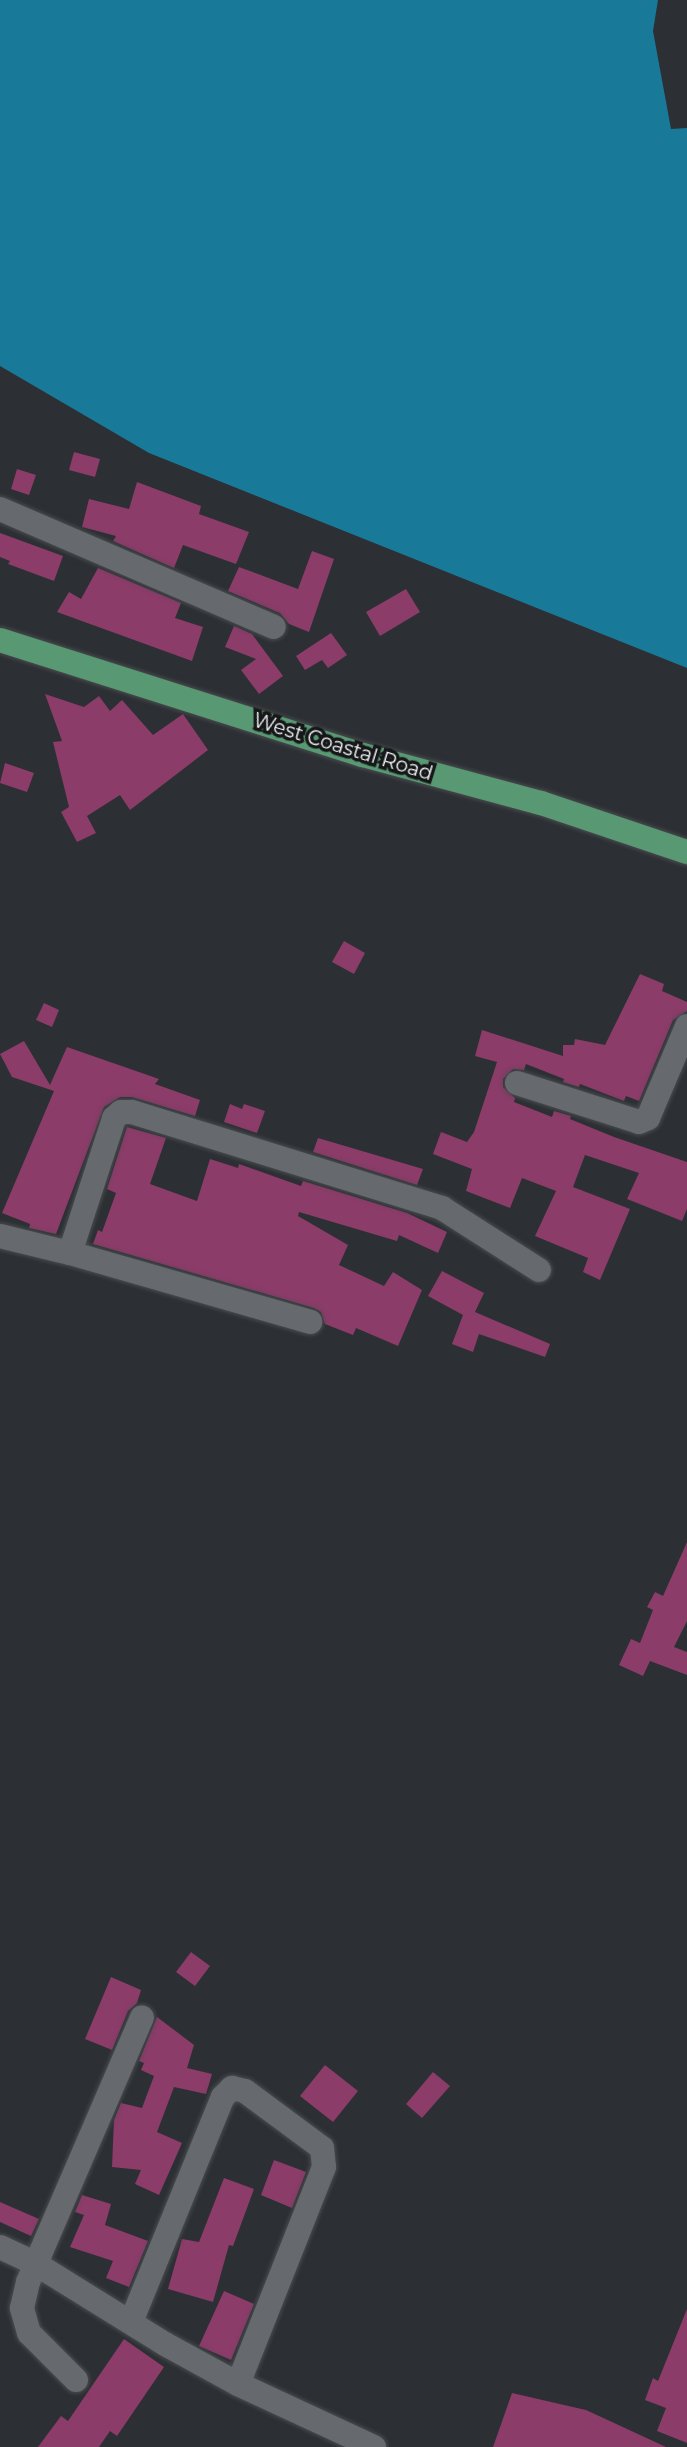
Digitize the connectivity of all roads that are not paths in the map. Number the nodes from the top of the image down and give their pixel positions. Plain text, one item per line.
1 (0, 509) edge
2 (274, 627) dead end
3 (0, 640) edge
4 (687, 852) edge
5 (687, 1026) edge
6 (517, 1083) dead end
7 (0, 1236) edge
8 (70, 1253) junction
9 (539, 1270) dead end
10 (310, 1322) dead end
11 (142, 2017) dead end
12 (0, 2247) edge
13 (36, 2264) junction
14 (131, 2322) junction
15 (76, 2380) dead end
16 (238, 2384) junction
17 (374, 2447) edge

1 - 2 street
3 - 4 main road, West Coastal Road
5 - 6 street
7 - 8 street
8 - 9 street
8 - 10 street
11 - 13 street
12 - 13 street
13 - 14 street
13 - 15 street
14 - 16 street
14 - 16 street
16 - 17 street

